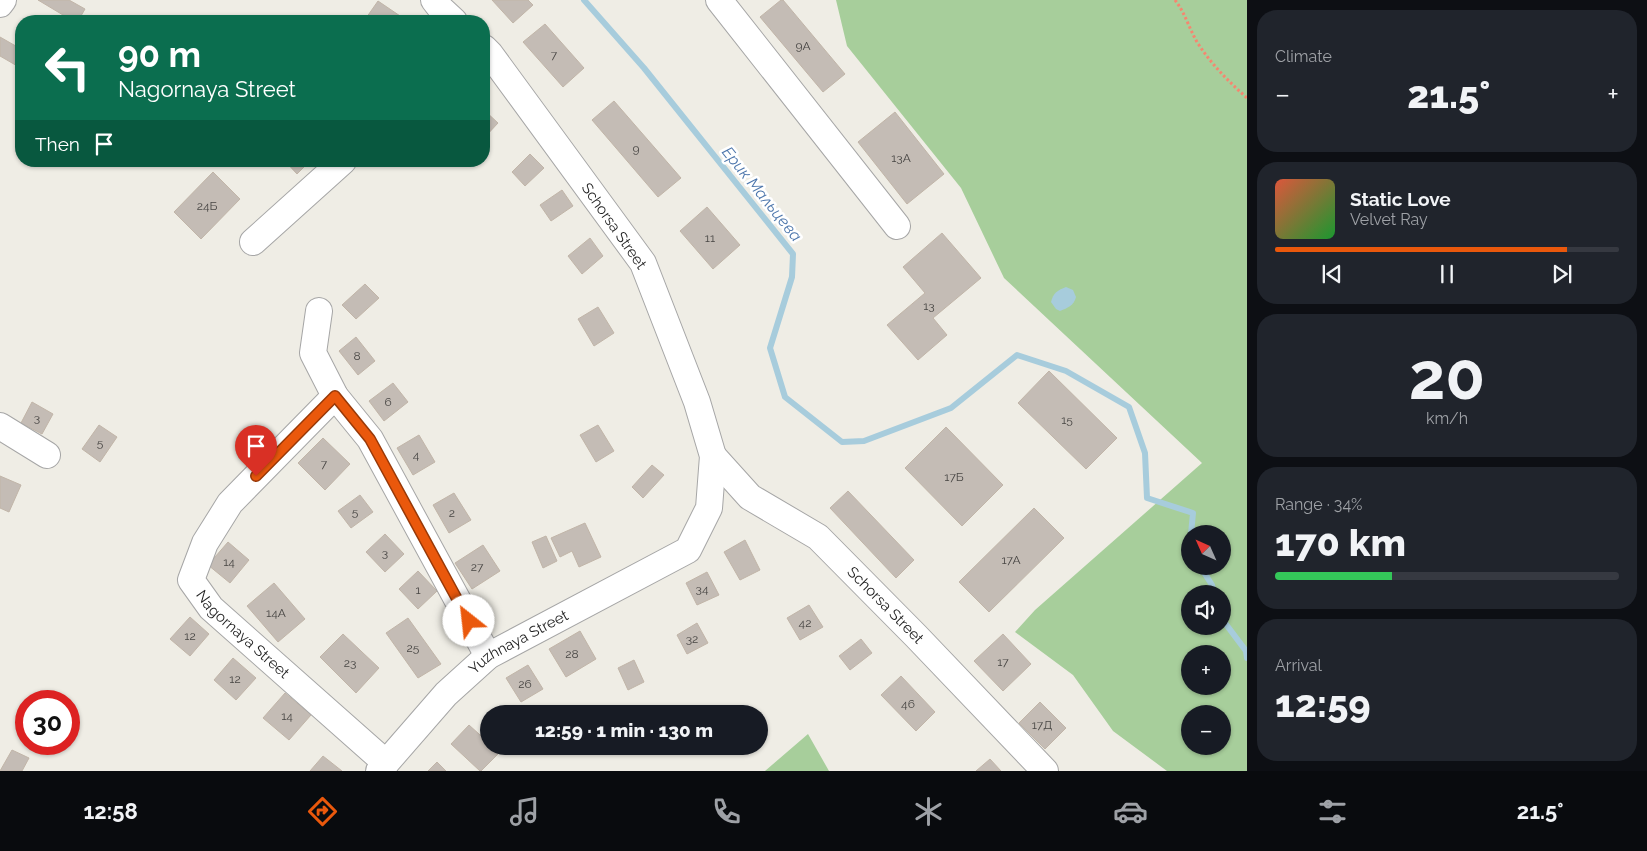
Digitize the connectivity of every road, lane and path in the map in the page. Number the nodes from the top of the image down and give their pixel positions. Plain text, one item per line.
1 (2, 0) edge
2 (719, 0) edge
3 (1175, 0) edge
4 (0, 4) edge
5 (490, 54) edge
6 (1247, 98) edge
7 (336, 167) edge
8 (897, 226) dead end
9 (253, 242) dead end
10 (319, 311) dead end
11 (335, 396) junction
12 (0, 426) edge
13 (47, 455) dead end
14 (713, 456) junction
15 (688, 550) joint
16 (488, 656) junction
17 (382, 767) edge
18 (1045, 771) edge

1 - 4 street
2 - 8 street
3 - 6 path
5 - 14 street, Schorsa Street
7 - 9 street
10 - 11 street
11 - 16 street
11 - 17 street, Nagornaya Street
12 - 13 street
14 - 15 street, Schorsa Street
14 - 18 street, Schorsa Street
15 - 16 street, Yuzhnaya Street
16 - 17 street, Yuzhnaya Street

